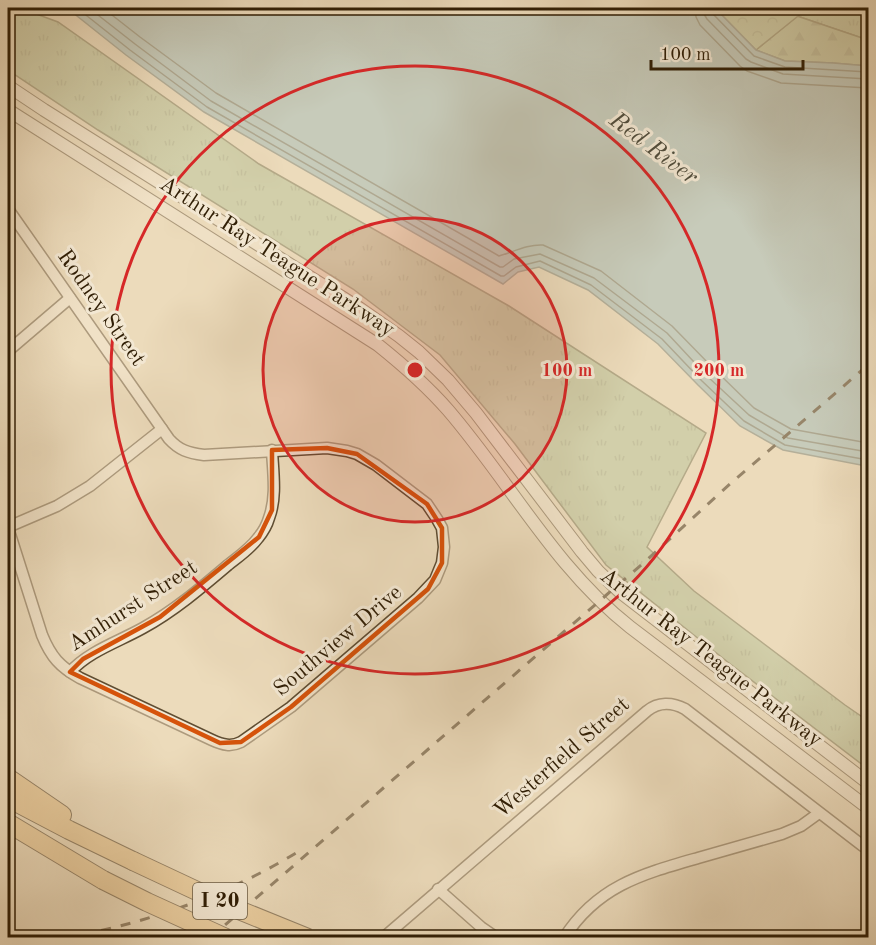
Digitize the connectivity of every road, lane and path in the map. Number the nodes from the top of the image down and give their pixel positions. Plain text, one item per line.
1 (8, 86) edge
2 (8, 110) edge
3 (8, 209) edge
4 (70, 298) junction
5 (8, 351) edge
6 (162, 429) junction
7 (272, 450) junction
8 (8, 527) edge
9 (69, 672) junction
10 (8, 778) edge
11 (868, 783) edge
12 (8, 798) edge
13 (868, 808) edge
14 (819, 813) junction
15 (8, 823) edge
16 (8, 836) edge
17 (863, 846) dead end
18 (126, 857) junction
19 (103, 880) junction
20 (438, 889) junction
21 (226, 938) edge
22 (308, 938) edge
23 (383, 938) edge
24 (497, 938) edge
25 (564, 938) edge

1 - 11 street, Arthur Ray Teague Parkway
2 - 13 street, Arthur Ray Teague Parkway
3 - 4 street, Rodney Street
4 - 5 street
4 - 6 street, Rodney Street
6 - 7 street, Southview Drive
6 - 8 street
7 - 9 street, Amhurst Street
7 - 9 street, Southview Drive
8 - 9 street, Southview Drive
10 - 18 highway
12 - 18 highway, I 20
14 - 17 street, Westerfield Street
14 - 20 street, Westerfield Street
14 - 25 street
15 - 19 highway, I 20
16 - 19 highway
18 - 22 highway, I 20, bridge
19 - 21 highway, I 20, bridge
20 - 23 street, Westerfield Street
20 - 24 street

